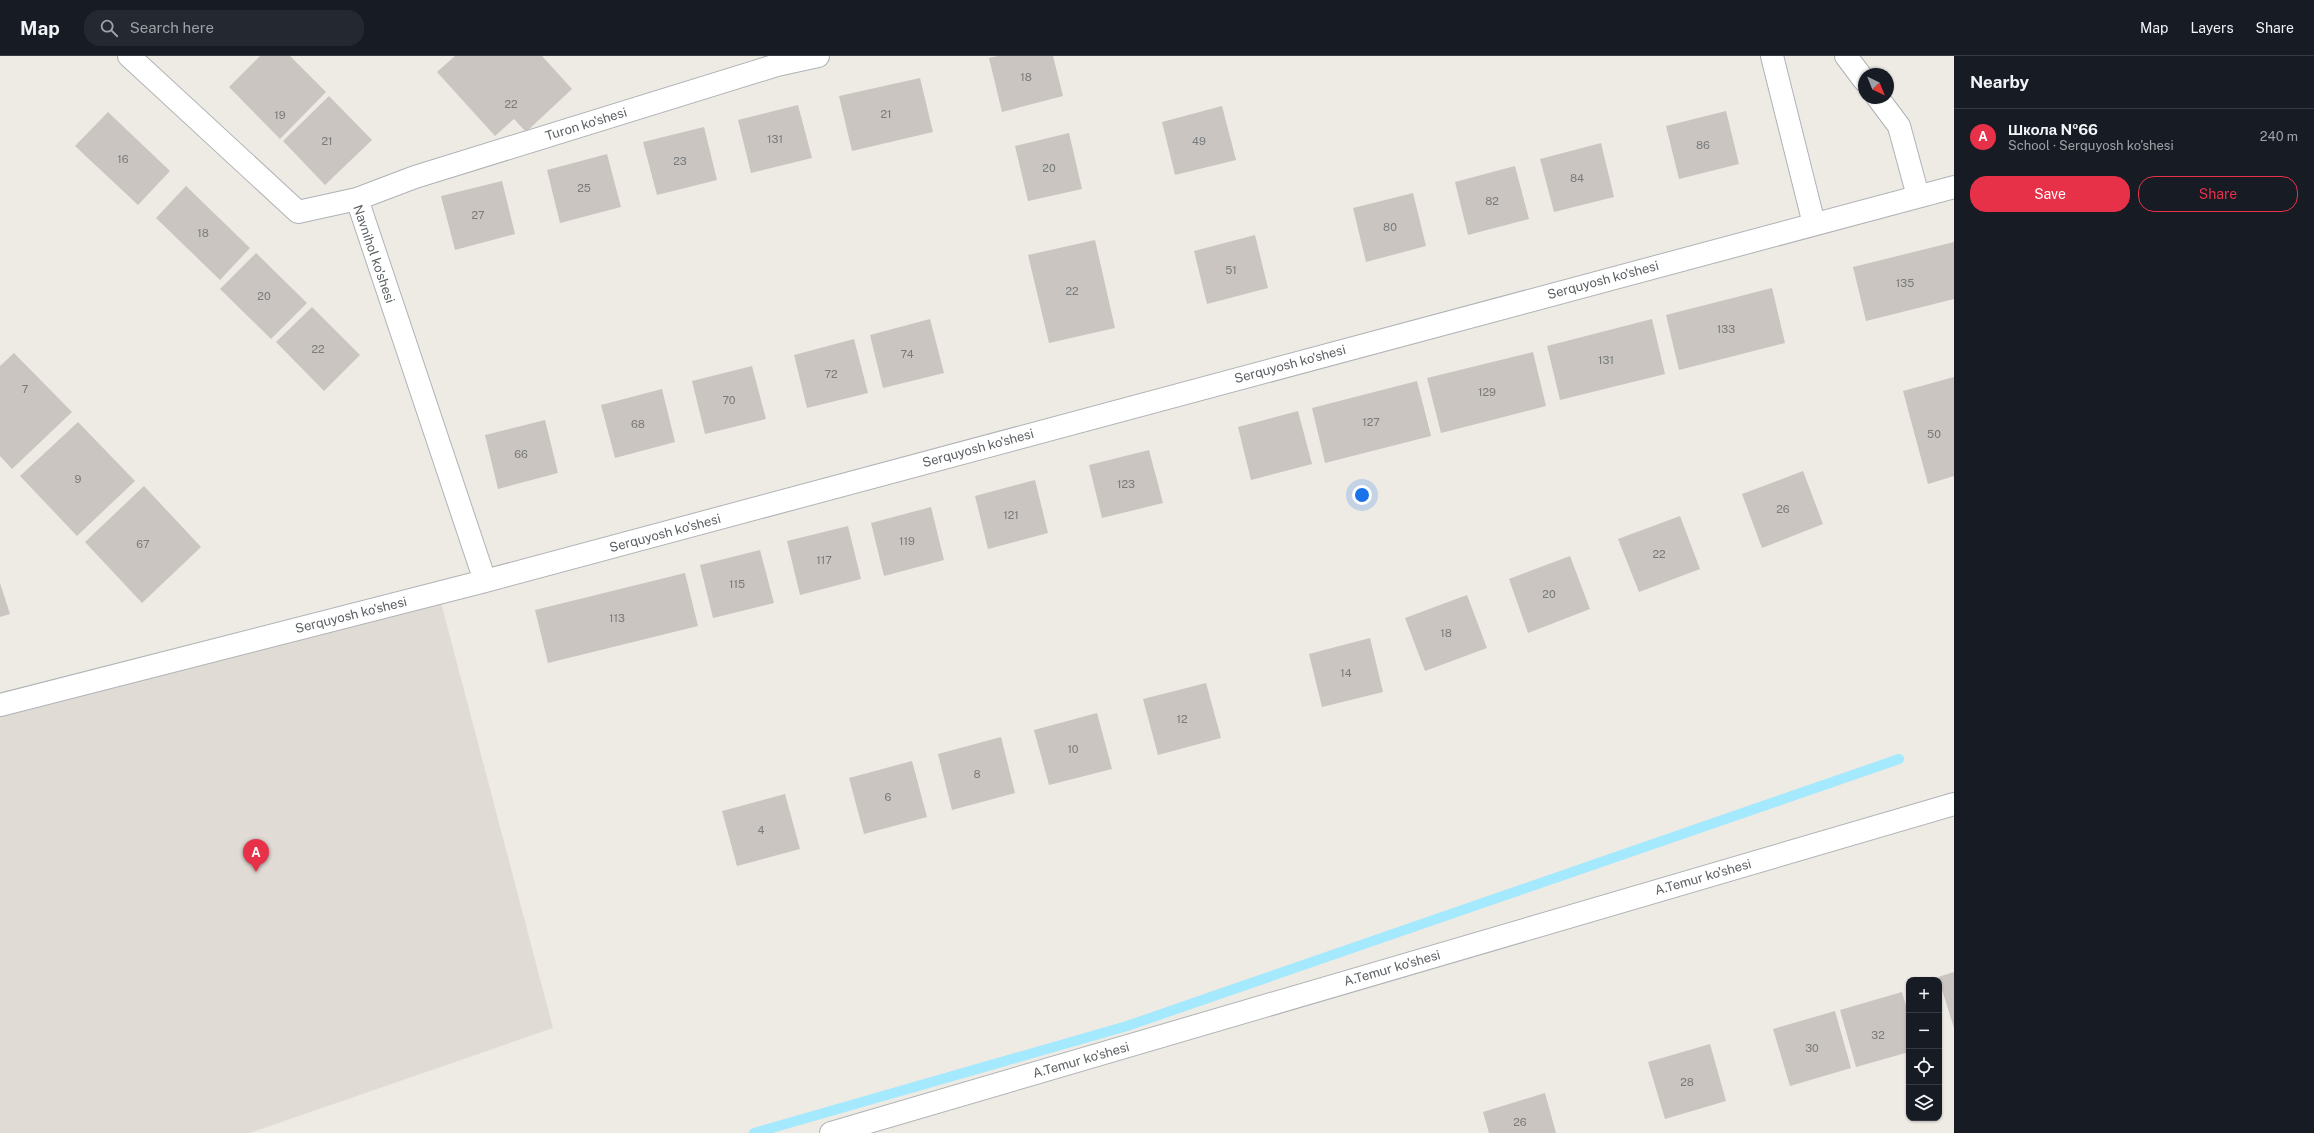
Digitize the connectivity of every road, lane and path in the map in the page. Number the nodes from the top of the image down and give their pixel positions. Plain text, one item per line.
1 (129, 56) edge
2 (818, 56) edge
3 (1772, 56) edge
4 (1846, 56) edge
5 (1858, 72) edge
6 (1882, 104) edge
7 (1954, 187) edge
8 (1918, 196) junction
9 (357, 199) junction
10 (1814, 224) junction
11 (485, 581) junction
12 (0, 705) edge
13 (1954, 804) edge
14 (831, 1133) edge

1 - 9 street, Navnihol ko'shesi
2 - 9 street, Turon ko'shesi
3 - 10 street
4 - 5 street
6 - 8 street
7 - 8 street, Serquyosh ko'shesi
8 - 10 street, Serquyosh ko'shesi
9 - 11 street, Navnihol ko'shesi
10 - 11 street, Serquyosh ko'shesi
11 - 12 street, Serquyosh ko'shesi
13 - 14 street, A.Temur ko'shesi

